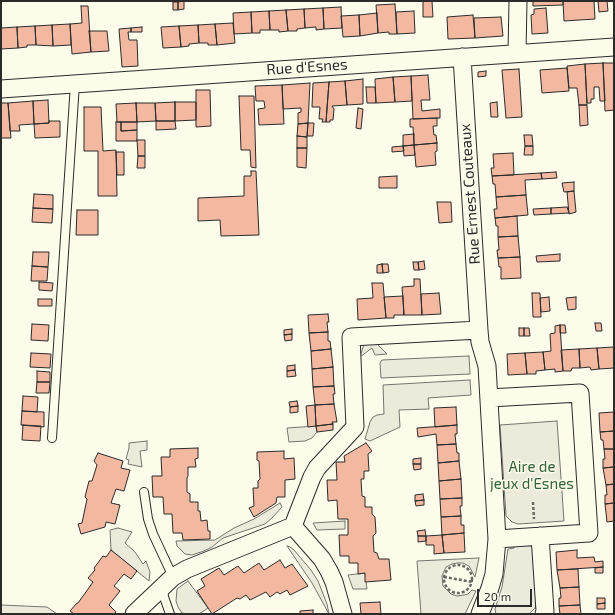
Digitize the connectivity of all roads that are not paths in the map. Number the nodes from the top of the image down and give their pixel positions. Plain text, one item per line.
1 (518, 1) edge
2 (614, 47) edge
3 (517, 53) junction
4 (462, 57) junction
5 (75, 83) junction
6 (1, 89) edge
7 (479, 330) junction
8 (489, 398) junction
9 (52, 438) dead end
10 (144, 492) dead end
11 (293, 526) junction
12 (540, 536) junction
13 (497, 538) junction
14 (168, 582) junction
15 (134, 614) edge
16 (170, 614) edge
17 (343, 614) edge
18 (480, 614) edge
19 (544, 614) edge

1 - 3 street
2 - 3 street, Rue d'Esnes
3 - 4 street, Rue d'Esnes
4 - 5 street, Rue d'Esnes
4 - 7 street, Rue Ernest Couteaux
5 - 6 street, Rue d'Esnes
5 - 9 lane
7 - 8 street, Rue Ernest Couteaux
7 - 11 street
8 - 12 street
8 - 13 street, Rue Ernest Couteaux
10 - 14 lane
11 - 14 street
11 - 17 street
12 - 13 street
12 - 19 street
13 - 18 street, Rue Ernest Couteaux
14 - 15 street
14 - 16 lane

